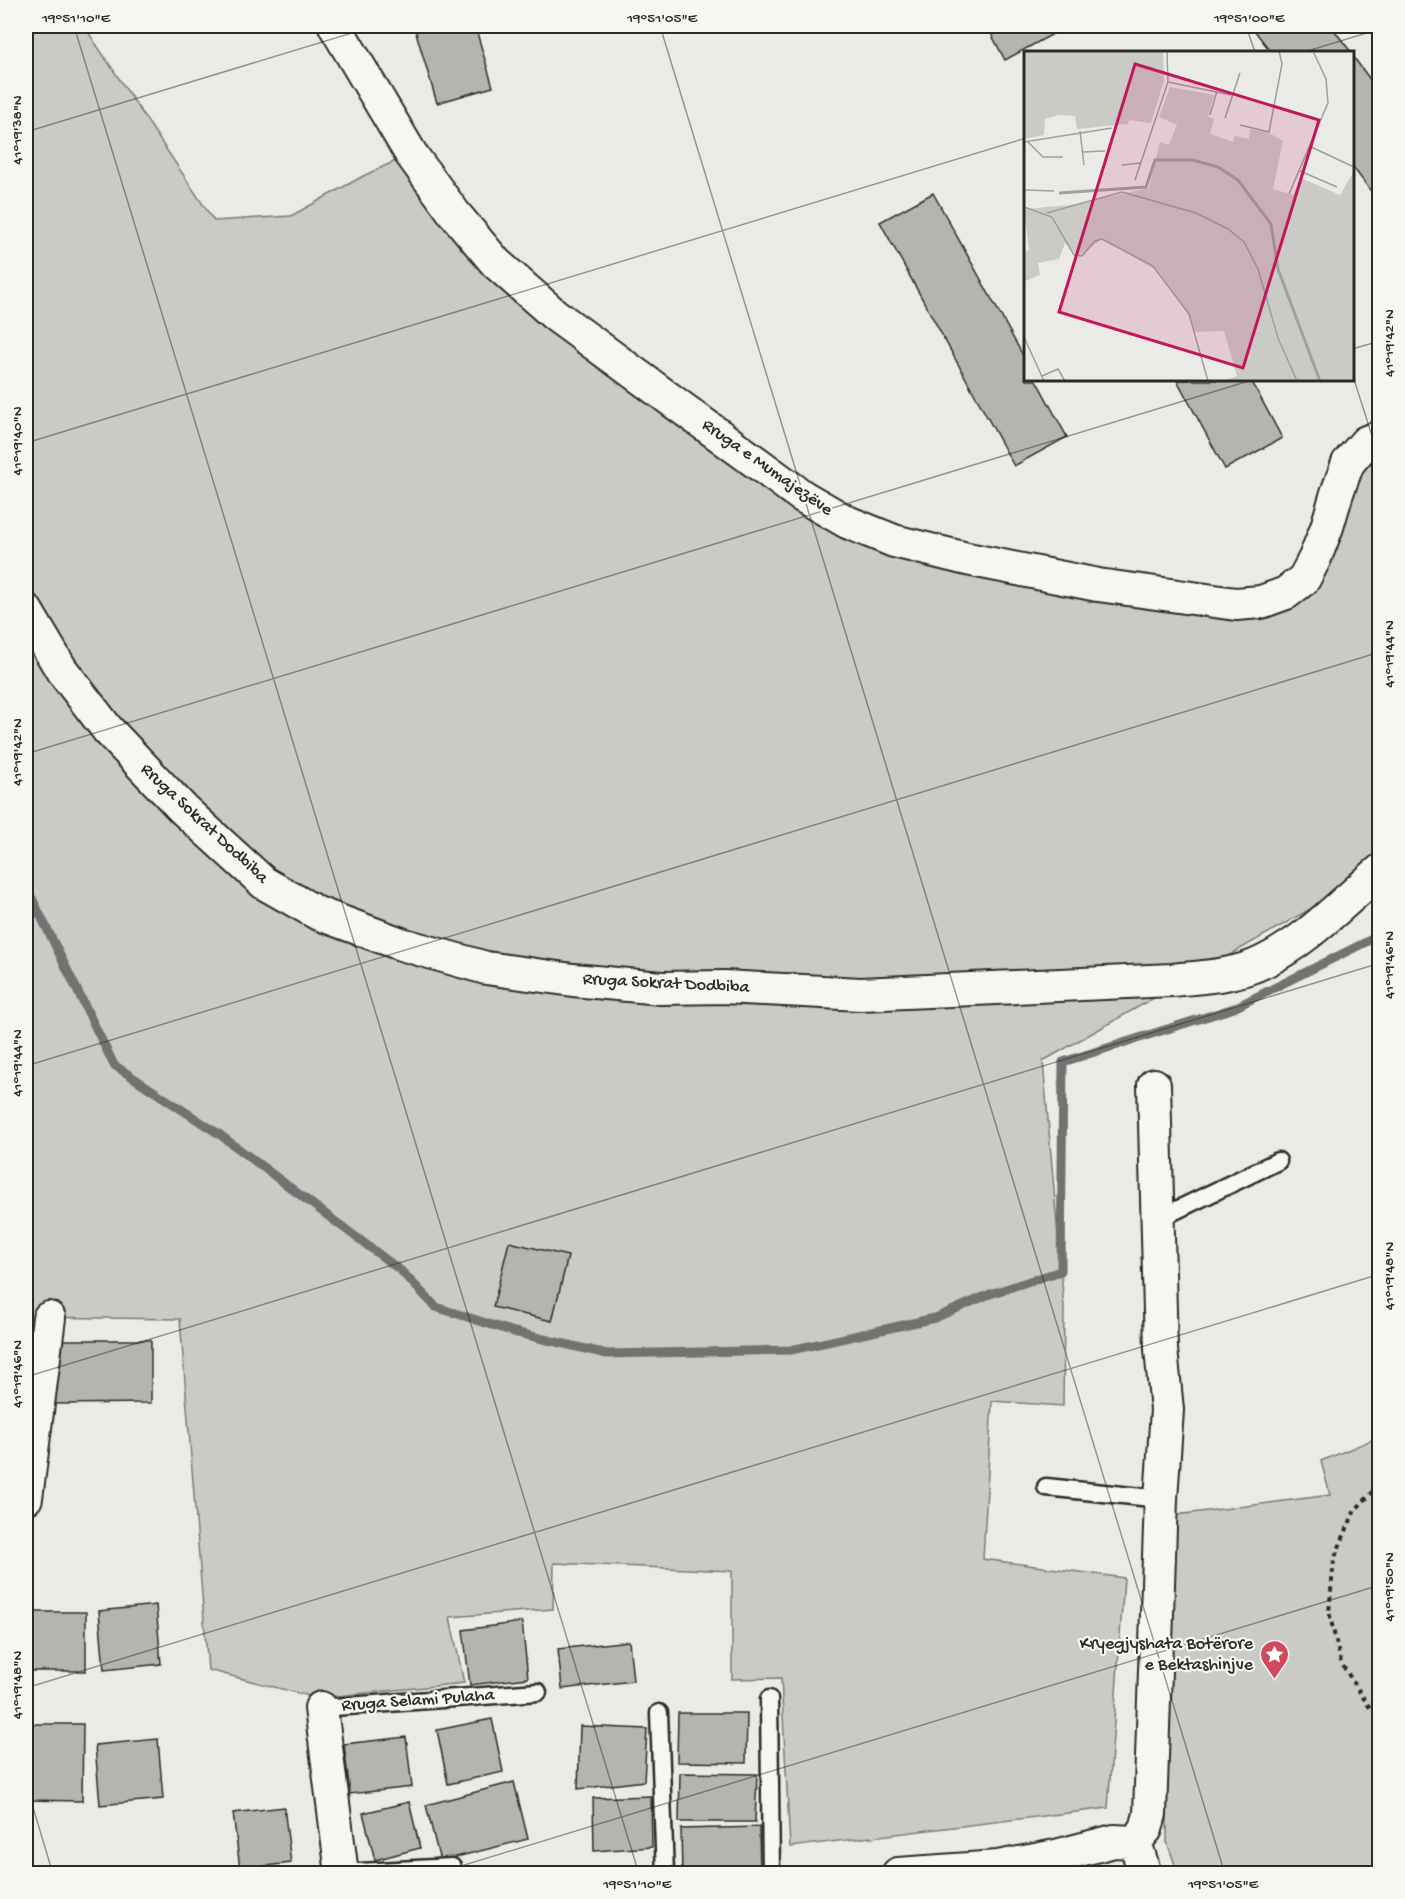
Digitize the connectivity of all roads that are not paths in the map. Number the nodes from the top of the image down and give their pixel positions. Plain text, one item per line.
1 (335, 26) edge
2 (1380, 437) edge
3 (26, 609) edge
4 (1380, 871) edge
5 (1154, 1086) dead end
6 (1278, 1161) dead end
7 (1158, 1219) junction
8 (49, 1318) dead end
9 (1046, 1487) dead end
10 (26, 1498) edge
11 (1161, 1499) junction
12 (538, 1692) dead end
13 (769, 1699) dead end
14 (321, 1707) joint
15 (659, 1713) dead end
16 (1135, 1842) junction
17 (452, 1867) dead end
18 (342, 1873) edge
19 (665, 1874) edge
20 (771, 1874) edge
21 (898, 1874) edge
22 (1145, 1874) edge

1 - 2 street, Rruga e Mumajezëve
3 - 4 street, Rruga Sokrat Dodbiba
5 - 7 street
6 - 7 lane
7 - 11 street
8 - 10 street
9 - 11 lane
11 - 16 street
12 - 14 lane, Rruga Selami Pulaha
13 - 20 lane
14 - 18 street, Rruga Selami Pulaha
15 - 19 lane
16 - 21 street
16 - 22 street
17 - 18 lane, Rruga Selami Pulaha

